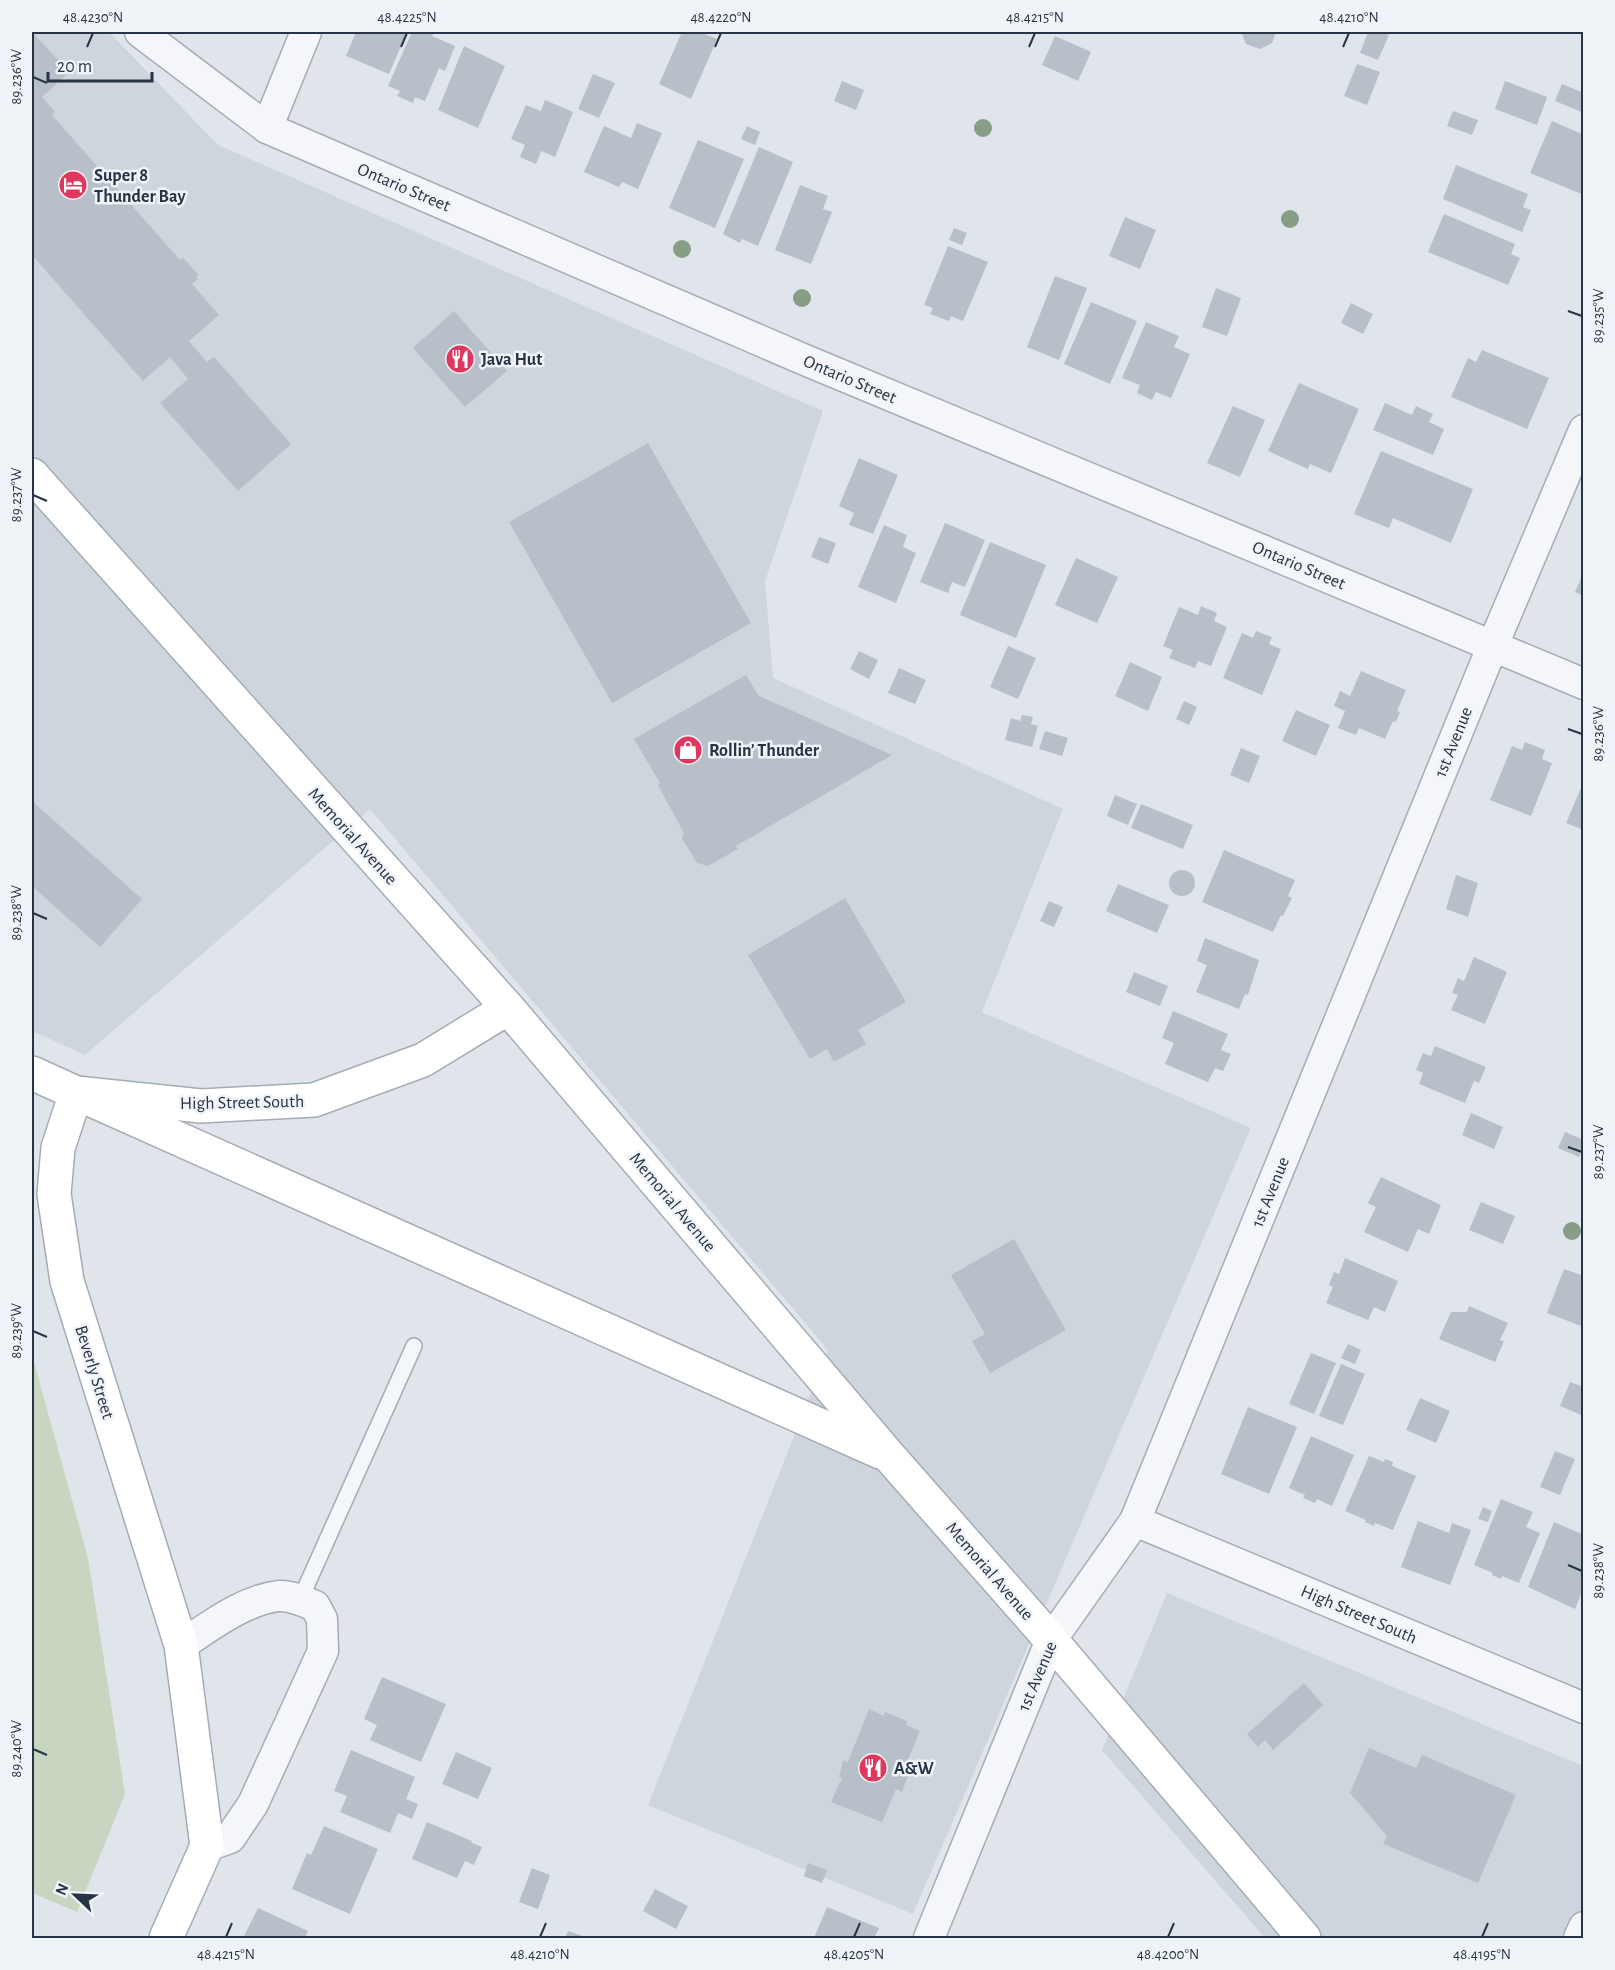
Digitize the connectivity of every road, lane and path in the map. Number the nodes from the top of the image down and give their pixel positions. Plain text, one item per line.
1 (140, 32) edge
2 (306, 32) edge
3 (267, 128) junction
4 (1584, 430) edge
5 (32, 475) edge
6 (1492, 645) junction
7 (1584, 684) edge
8 (508, 1008) junction
9 (32, 1073) edge
10 (76, 1093) junction
11 (414, 1346) dead end
12 (889, 1456) junction
13 (1135, 1521) junction
14 (300, 1600) junction
15 (1051, 1640) junction
16 (181, 1645) junction
17 (1584, 1708) edge
18 (207, 1846) junction
19 (1584, 1927) edge
20 (166, 1938) edge
21 (929, 1938) edge
22 (1304, 1938) edge
23 (1579, 1938) edge

1 - 3 street, Ontario Street
2 - 3 street
3 - 6 street, Ontario Street
4 - 6 street, 1st Avenue
5 - 8 main road, Memorial Avenue
6 - 7 street, Ontario Street
6 - 13 street, 1st Avenue
8 - 10 main road, High Street South
8 - 12 main road, Memorial Avenue
9 - 10 main road, High Street South
10 - 12 main road
10 - 16 main road, Beverly Street
11 - 14 lane
12 - 15 main road, Memorial Avenue
13 - 15 street, 1st Avenue
13 - 17 street, High Street South
14 - 16 street
14 - 18 street
15 - 21 street, 1st Avenue
15 - 22 main road, Memorial Avenue
16 - 18 main road, Beverly Street
18 - 20 main road
19 - 23 street

